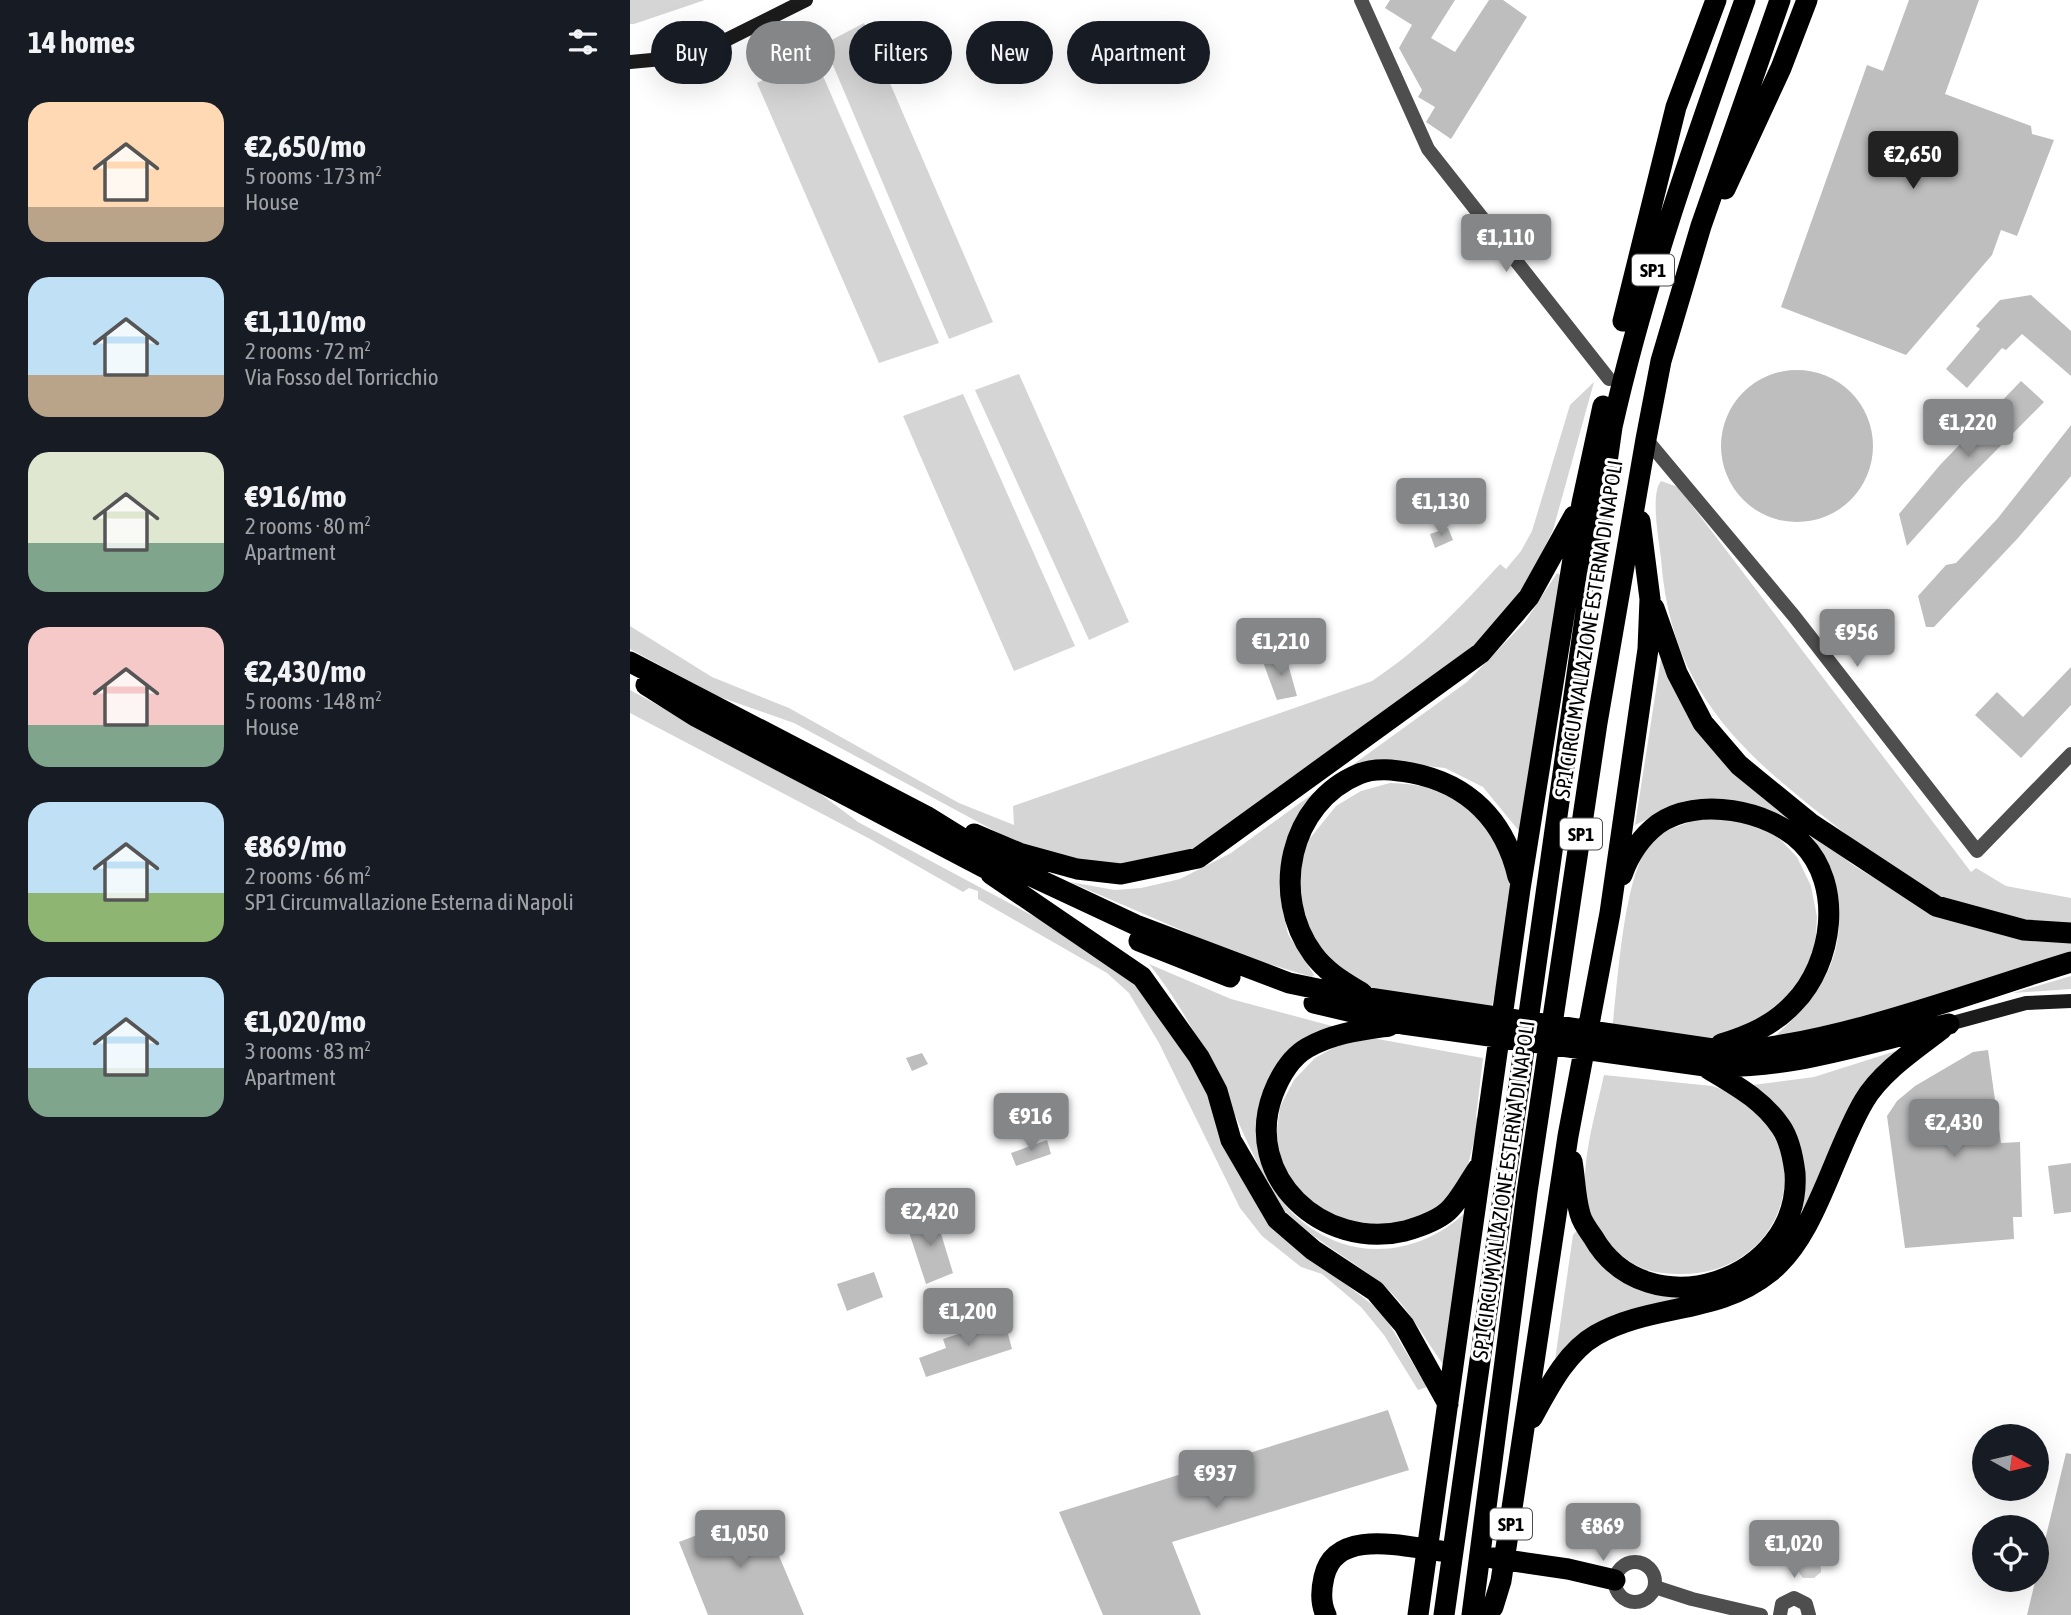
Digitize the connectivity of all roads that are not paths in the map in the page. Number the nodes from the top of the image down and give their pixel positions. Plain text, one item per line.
1 (806, 0) edge
2 (1361, 0) edge
3 (1716, 0) edge
4 (1745, 0) edge
5 (1780, 0) edge
6 (1807, 0) edge
7 (630, 62) edge
8 (1701, 226) junction
9 (1609, 379) junction
10 (1646, 439) junction
11 (1609, 452) junction
12 (1637, 488) junction
13 (1582, 503) junction
14 (1650, 598) junction
15 (630, 662) edge
16 (630, 674) edge
17 (2071, 754) edge
18 (926, 817) junction
19 (983, 869) junction
20 (1520, 890) junction
21 (1609, 913) junction
22 (2071, 933) edge
23 (2071, 962) edge
24 (1373, 1000) junction
25 (2071, 1000) edge
26 (1403, 1024) junction
27 (1949, 1024) junction
28 (1483, 1026) junction
29 (1606, 1043) junction
30 (1675, 1045) junction
31 (1705, 1066) junction
32 (1569, 1136) junction
33 (1482, 1163) junction
34 (1448, 1404) junction
35 (1525, 1429) junction
36 (1615, 1580) junction
37 (1656, 1587) junction
38 (1326, 1615) edge
39 (1418, 1615) edge
40 (1444, 1615) edge
41 (1472, 1615) edge
42 (1486, 1615) edge
43 (1761, 1615) edge
44 (1780, 1615) edge
45 (1809, 1615) edge

1 - 7 street
2 - 9 street
3 - 9 highway
4 - 11 highway, SP1 CIRCUMVALLAZIONE ESTERNA DI NAPOLI / SP1
5 - 8 highway, SP1 CIRCUMVALLAZIONE ESTERNA DI NAPOLI / SP1
6 - 8 highway
8 - 10 highway, SP1 CIRCUMVALLAZIONE ESTERNA DI NAPOLI / SP1
9 - 13 highway
10 - 12 highway, SP1 CIRCUMVALLAZIONE ESTERNA DI NAPOLI / SP1
10 - 17 street
11 - 13 highway
11 - 40 highway, SP1 CIRCUMVALLAZIONE ESTERNA DI NAPOLI / SP1
12 - 14 highway, SP1
12 - 41 highway, SP1 CIRCUMVALLAZIONE ESTERNA DI NAPOLI / SP1
13 - 18 highway
13 - 20 highway
14 - 21 highway, SP1
14 - 22 highway
15 - 18 highway
16 - 19 highway
18 - 24 highway
19 - 26 highway
19 - 34 highway
20 - 24 highway
20 - 33 highway
21 - 30 highway
21 - 32 highway, SP1
23 - 30 highway
24 - 28 highway
25 - 27 street
26 - 28 highway
26 - 33 highway
27 - 31 highway
27 - 35 highway
28 - 29 highway
29 - 30 highway
29 - 31 highway
31 - 32 highway
32 - 35 highway, SP1
33 - 34 highway
34 - 39 highway
35 - 42 highway, SP1
36 - 37 street
36 - 37 street
36 - 38 highway
37 - 43 street
44 - 45 street

